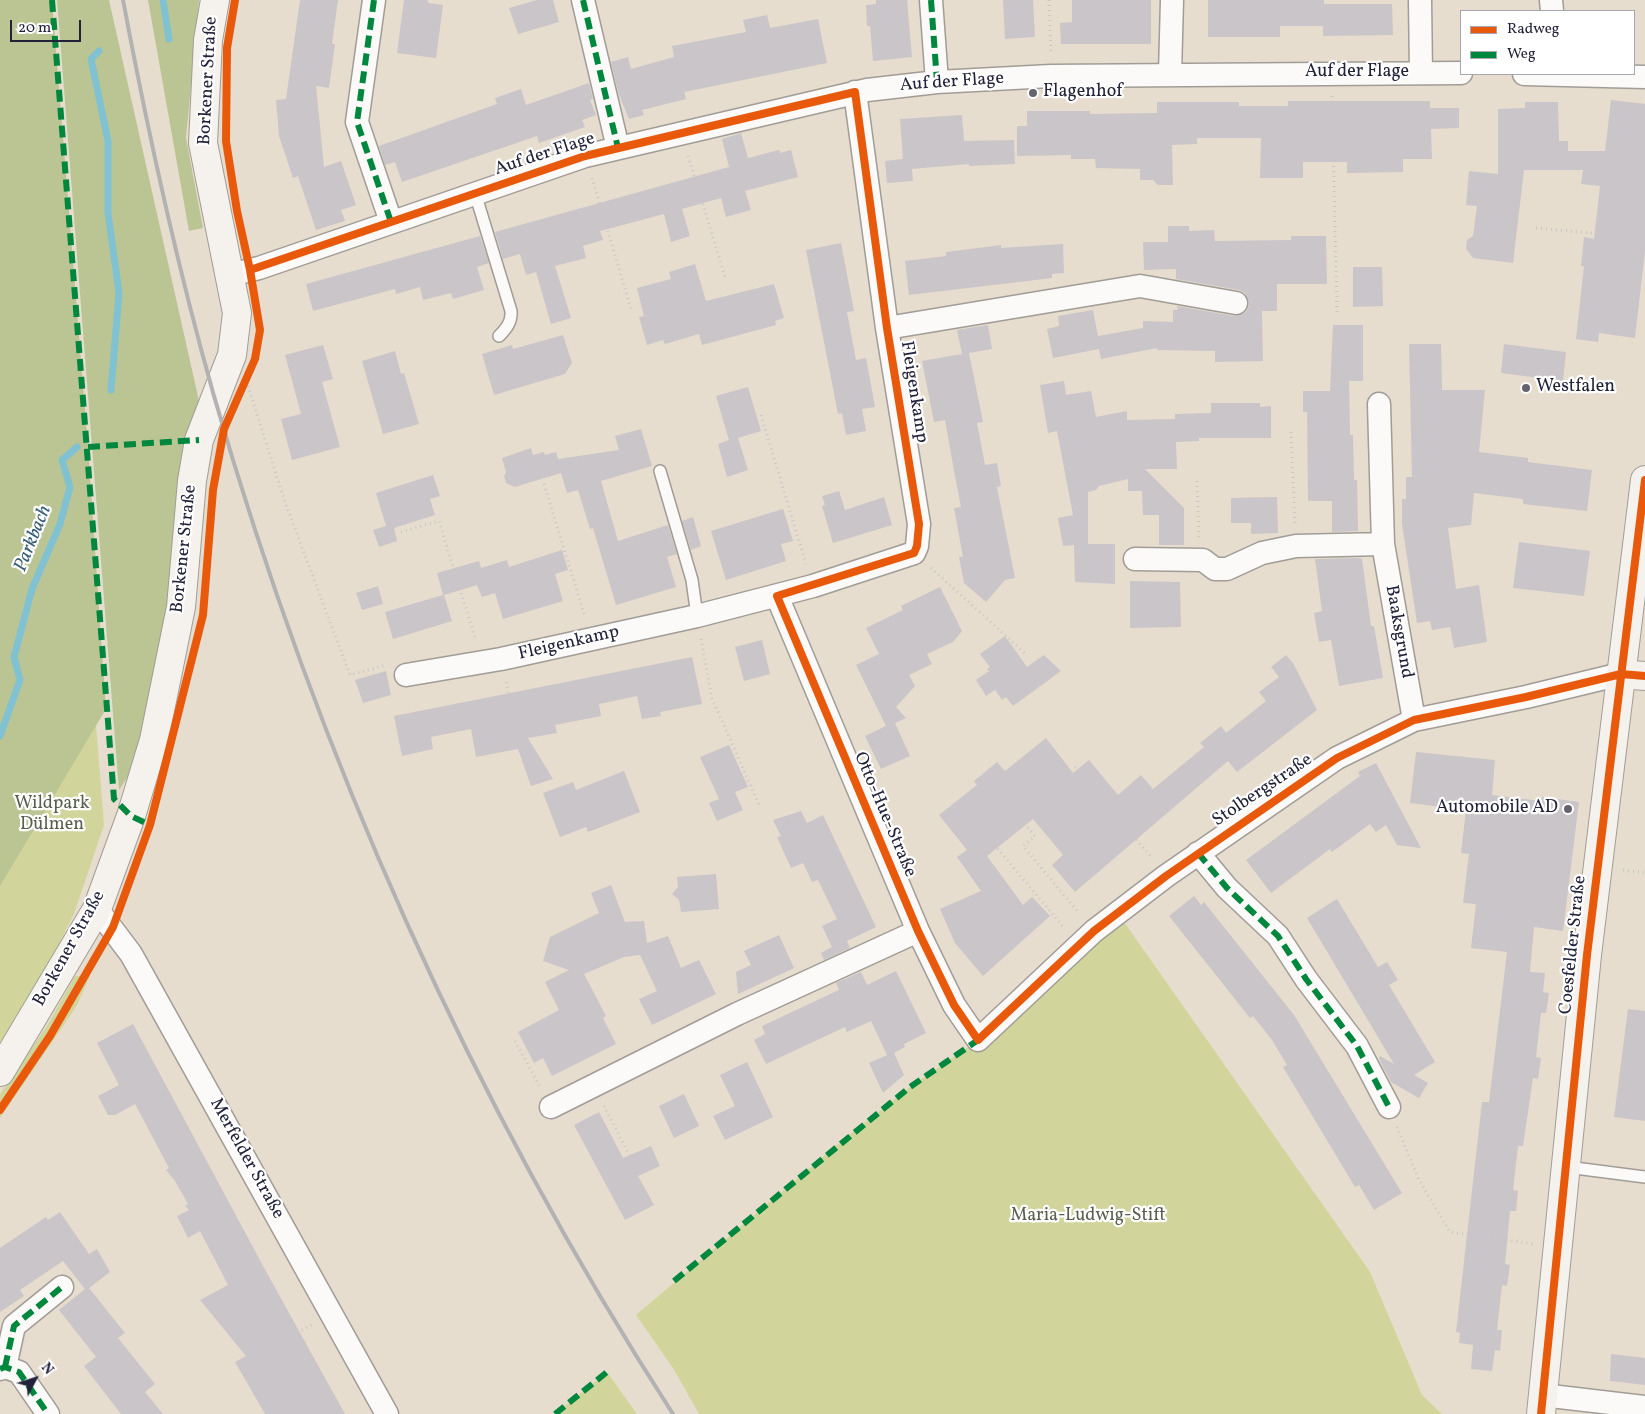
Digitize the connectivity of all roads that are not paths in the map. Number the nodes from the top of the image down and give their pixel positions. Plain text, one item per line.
1 (215, 0) edge
2 (374, 0) edge
3 (584, 0) edge
4 (930, 0) edge
5 (1172, 0) edge
6 (1420, 0) edge
7 (1421, 72) junction
8 (1460, 73) edge
9 (1170, 74) junction
10 (1583, 75) edge
11 (1645, 77) edge
12 (938, 82) junction
13 (855, 92) junction
14 (618, 148) junction
15 (475, 193) junction
16 (391, 222) junction
17 (230, 275) junction
18 (1236, 303) dead end
19 (887, 328) junction
20 (499, 336) dead end
21 (1380, 404) dead end
22 (660, 471) dead end
23 (1645, 480) edge
24 (1383, 544) junction
25 (1135, 559) dead end
26 (777, 596) junction
27 (697, 616) junction
28 (406, 675) road end
29 (1633, 675) edge
30 (1414, 720) junction
31 (1198, 853) junction
32 (97, 909) junction
33 (918, 931) junction
34 (978, 1040) joint
35 (0, 1072) edge
36 (551, 1107) road end
37 (1389, 1107) road end
38 (1567, 1167) junction
39 (1645, 1178) edge
40 (62, 1287) dead end
41 (2, 1368) edge
42 (1542, 1405) edge
43 (1645, 1407) edge
44 (48, 1414) edge
45 (387, 1414) edge

1 - 17 street, Borkener Straße
2 - 16 street
3 - 14 street
4 - 12 street
5 - 9 street
6 - 7 street
7 - 8 street, Auf der Flage
7 - 9 street, Auf der Flage
9 - 12 street, Auf der Flage
10 - 11 street
12 - 13 street, Auf der Flage
13 - 14 street, Auf der Flage
13 - 19 street, Fleigenkamp
14 - 15 street, Auf der Flage
15 - 16 street, Auf der Flage
15 - 20 lane
16 - 17 street, Auf der Flage
17 - 32 street, Borkener Straße
18 - 19 street, Fleigenkamp
19 - 26 street, Fleigenkamp
21 - 24 street, Baaksgrund
22 - 27 lane
23 - 29 street, Coesfelder Straße
24 - 25 street
24 - 30 street, Baaksgrund
26 - 27 street, Fleigenkamp
26 - 33 street, Otto-Hue-Straße
27 - 28 street, Fleigenkamp
29 - 30 street, Stolbergstraße
29 - 38 street, Coesfelder Straße
30 - 31 street, Stolbergstraße
31 - 34 street, Stolbergstraße
31 - 37 street
32 - 35 street, Borkener Straße
32 - 45 street, Merfelder Straße
33 - 34 street, Otto-Hue-Straße
33 - 36 street
38 - 39 lane
38 - 42 street, Coesfelder Straße
40 - 41 street
41 - 44 street
42 - 43 street

